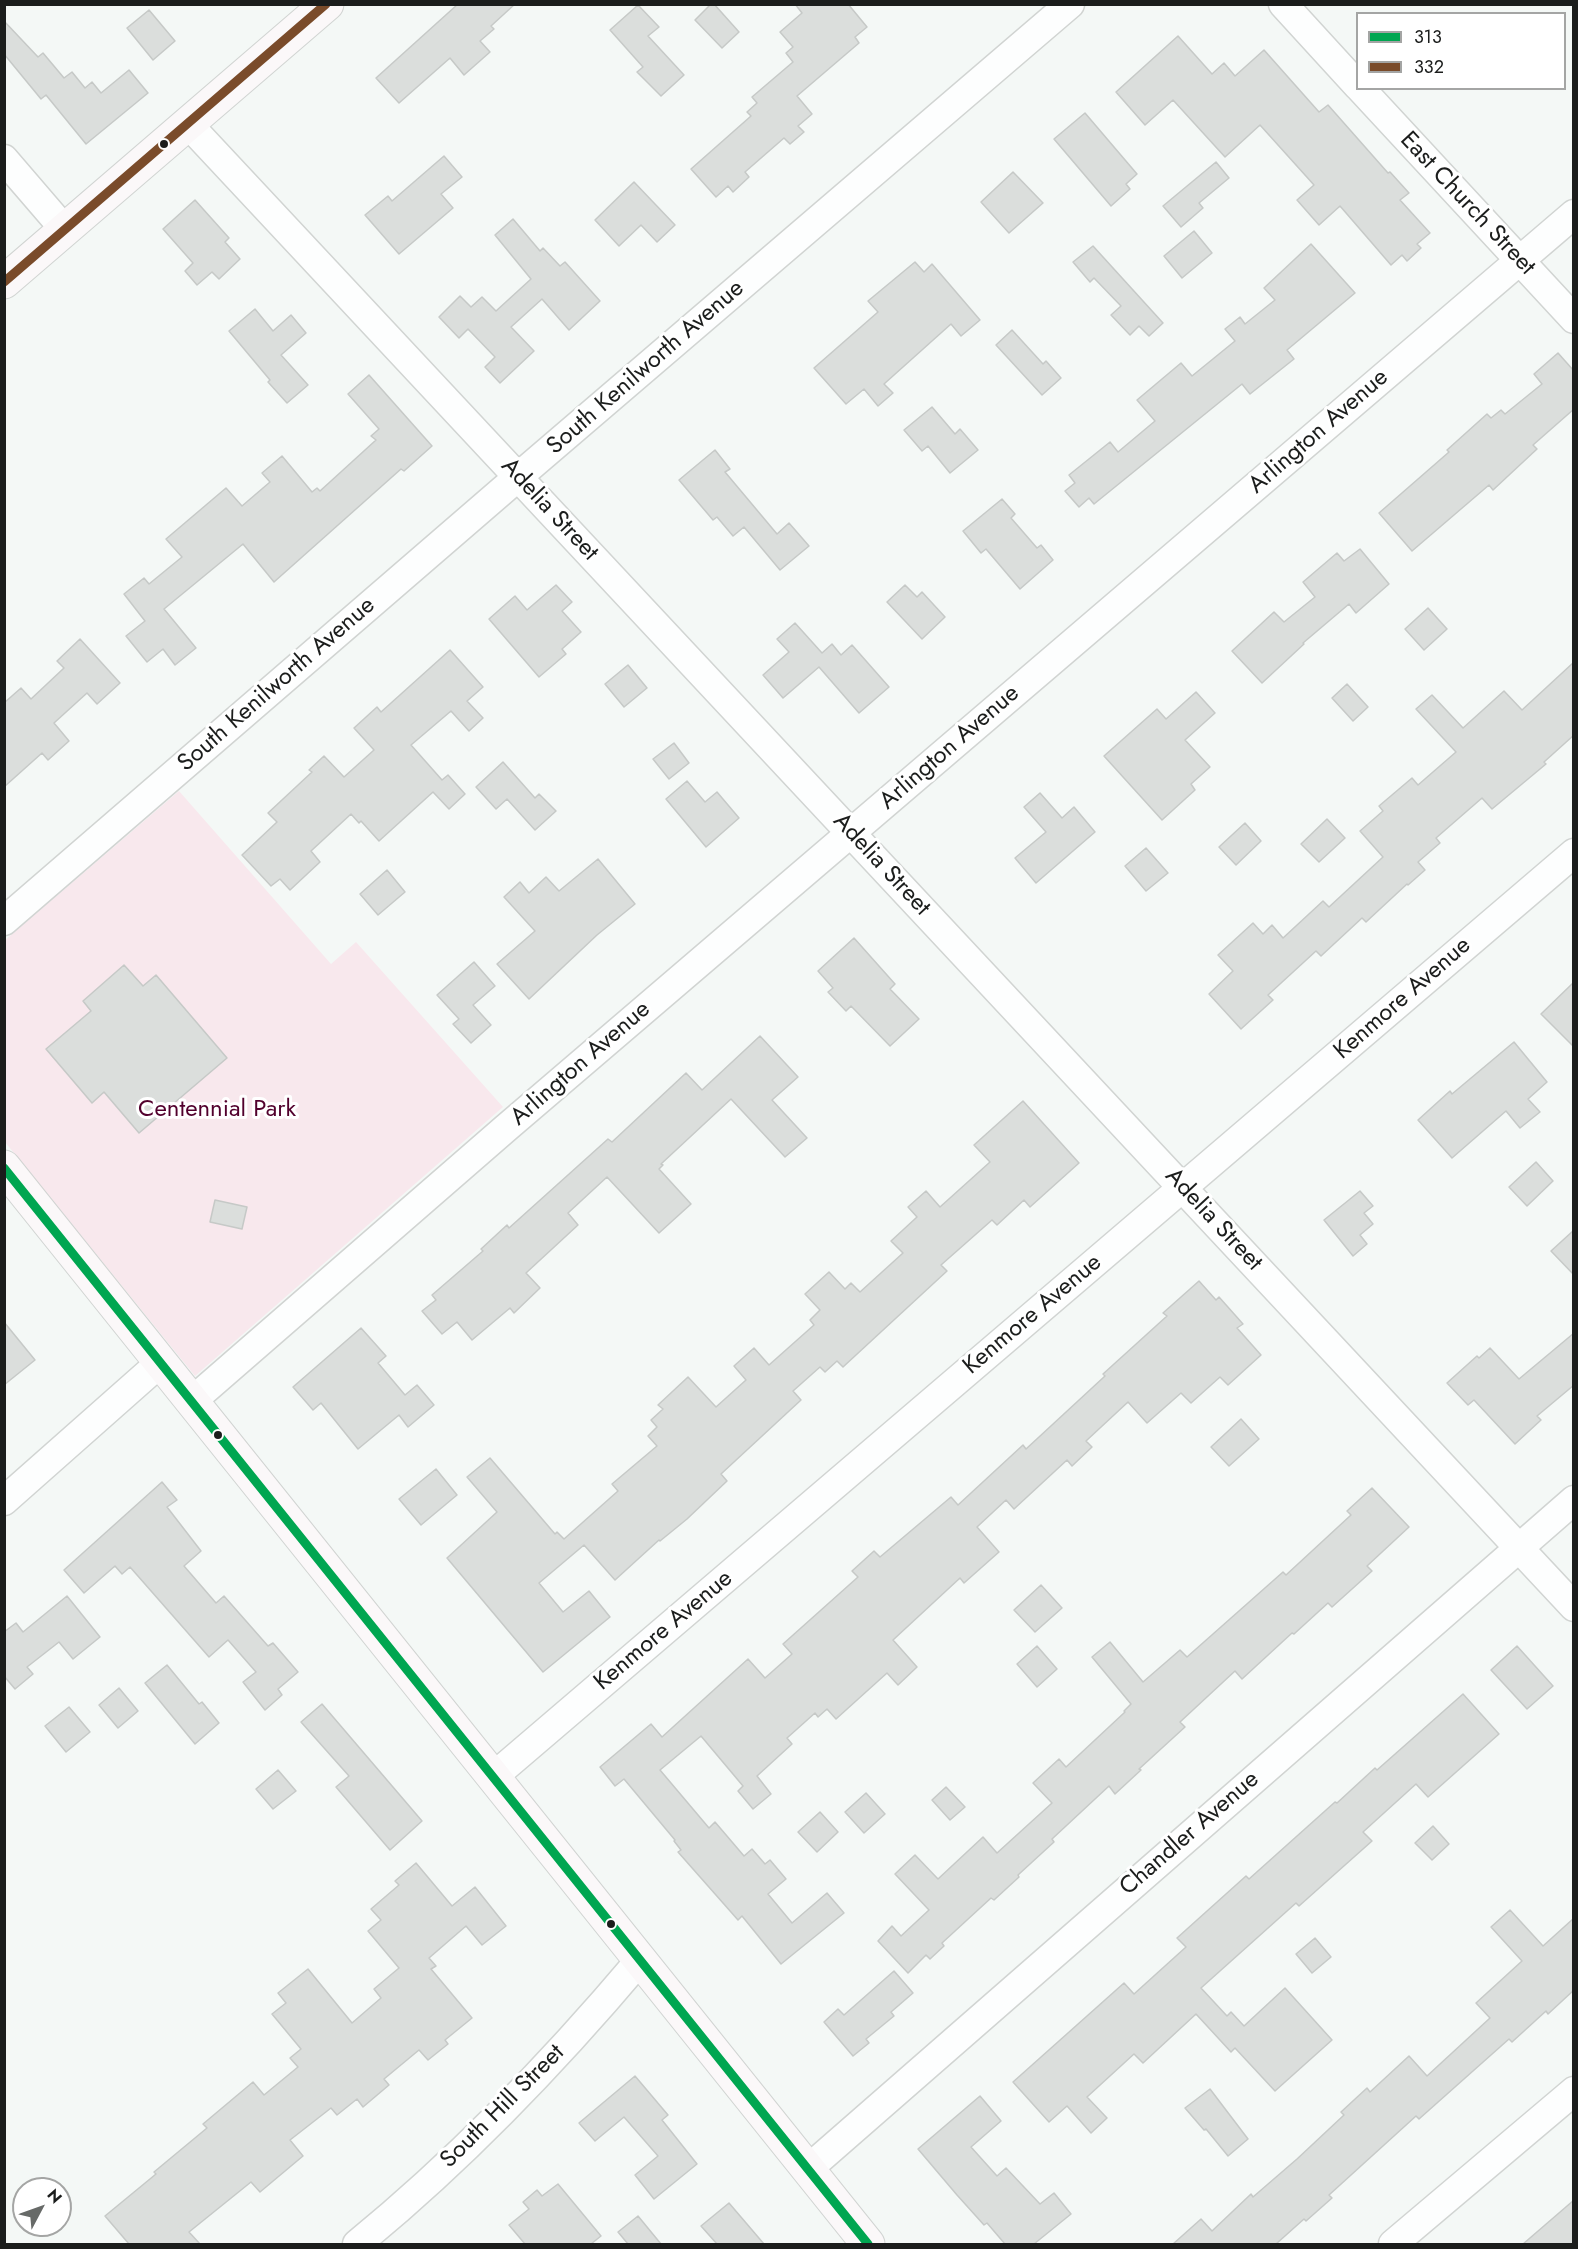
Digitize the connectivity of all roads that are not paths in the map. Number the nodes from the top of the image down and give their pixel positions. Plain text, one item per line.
1 (327, 4) edge
2 (1070, 4) edge
3 (1282, 4) edge
4 (1356, 84) edge
5 (1362, 90) edge
6 (188, 124) junction
7 (4, 159) edge
8 (1574, 214) edge
9 (65, 230) junction
10 (1520, 260) junction
11 (4, 282) edge
12 (1574, 319) edge
13 (518, 477) junction
14 (851, 833) junction
15 (1574, 853) edge
16 (4, 921) edge
17 (4, 1167) edge
18 (1182, 1188) junction
19 (161, 1362) junction
20 (192, 1401) junction
21 (1574, 1500) edge
22 (4, 1501) edge
23 (1518, 1548) junction
24 (1574, 1607) edge
25 (493, 1777) junction
26 (639, 1960) junction
27 (1574, 2091) edge
28 (808, 2169) junction
29 (357, 2244) edge
30 (868, 2244) edge
31 (1393, 2244) edge

1 - 6 main road
2 - 13 street, South Kenilworth Avenue
3 - 4 street, East Church Street
5 - 10 street, East Church Street
6 - 9 main road
6 - 13 street, Adelia Street
7 - 9 street
8 - 10 street, Arlington Avenue
9 - 11 main road
10 - 12 street, East Church Street
10 - 14 street, Arlington Avenue
13 - 14 street, Adelia Street
13 - 16 street, South Kenilworth Avenue
14 - 18 street, Adelia Street
14 - 20 street, Arlington Avenue
15 - 18 street, Kenmore Avenue
17 - 19 main road
18 - 23 street, Adelia Street
18 - 25 street, Kenmore Avenue
19 - 20 main road
19 - 22 street
20 - 25 main road
21 - 23 street, Chandler Avenue
23 - 24 street, Adelia Street
23 - 28 street, Chandler Avenue
25 - 26 main road
26 - 28 main road
26 - 29 street, South Hill Street
27 - 31 street
28 - 30 main road

